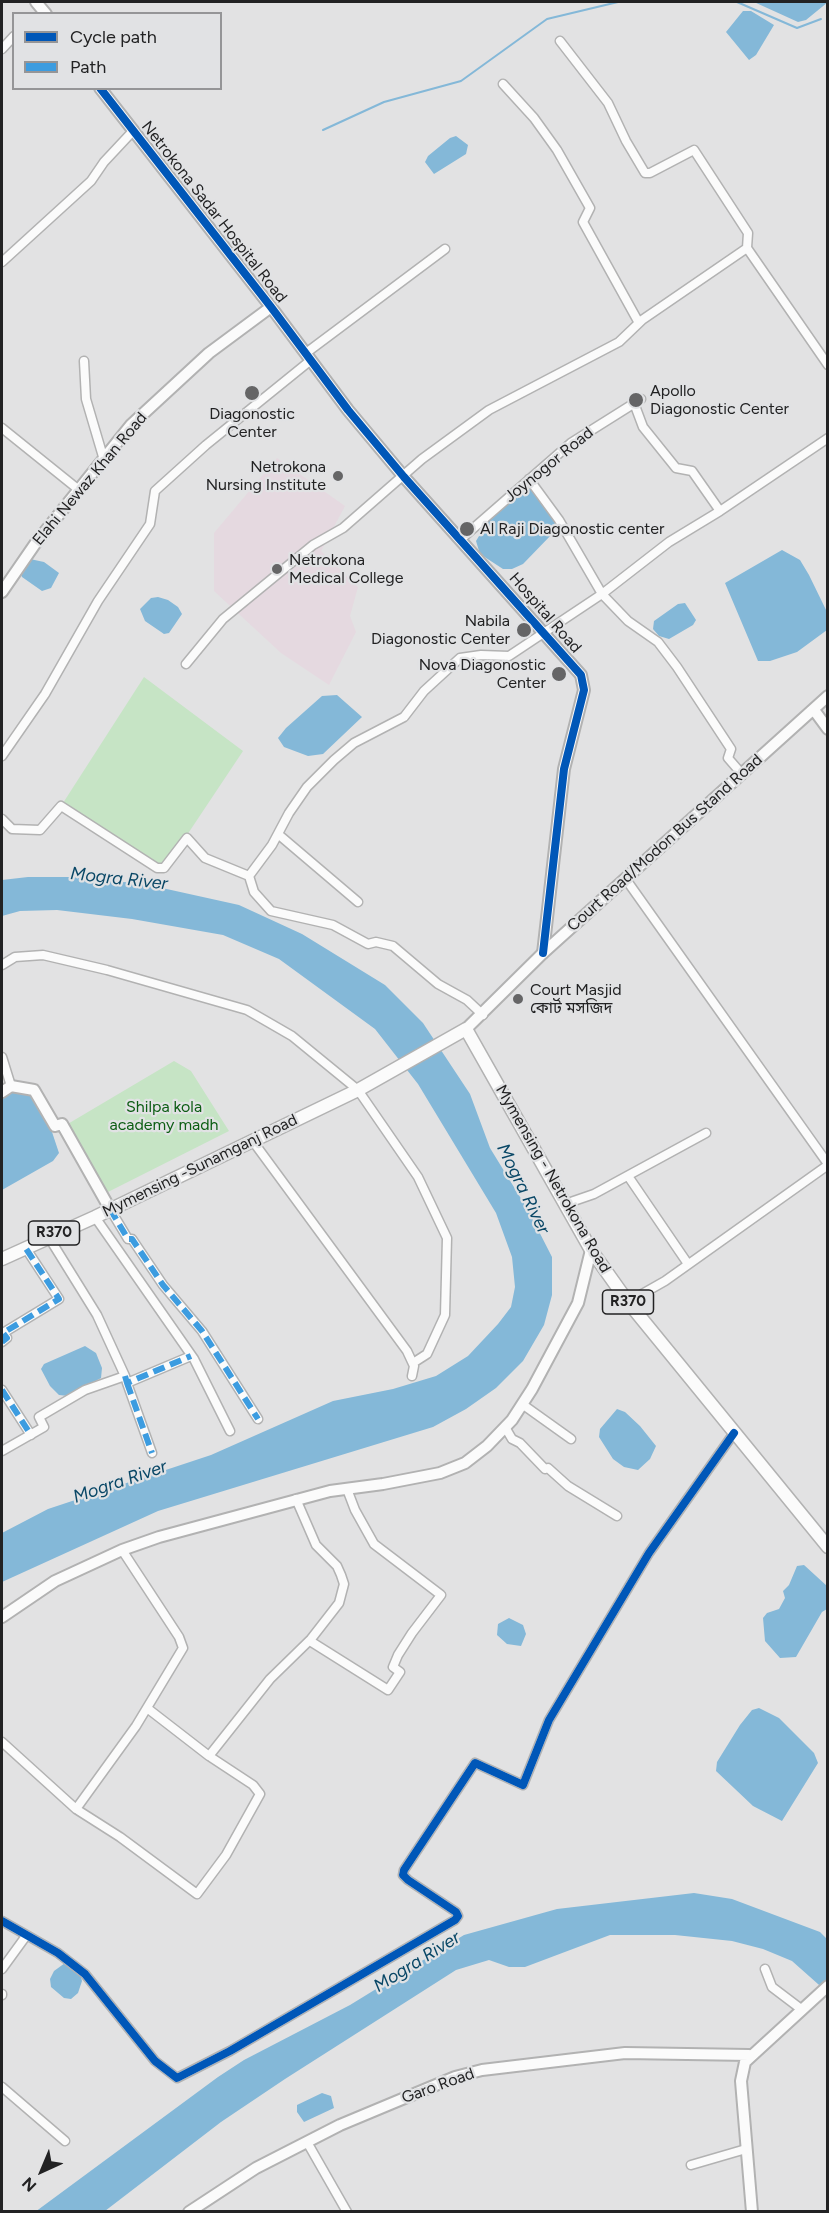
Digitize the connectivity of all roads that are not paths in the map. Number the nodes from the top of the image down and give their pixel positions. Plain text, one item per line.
1 (560, 41) dead end
2 (503, 84) dead end
3 (102, 90) edge
4 (133, 131) junction
5 (747, 248) junction
6 (444, 249) dead end
7 (2, 262) edge
8 (271, 307) junction
9 (639, 323) junction
10 (309, 356) junction
11 (84, 361) dead end
12 (828, 365) edge
13 (2, 428) edge
14 (828, 438) edge
15 (104, 460) junction
16 (404, 477) junction
17 (529, 479) junction
18 (79, 490) junction
19 (720, 511) junction
20 (461, 539) junction
21 (2, 592) edge
22 (602, 594) junction
23 (543, 632) junction
24 (186, 664) dead end
25 (828, 696) edge
26 (814, 710) junction
27 (828, 729) edge
28 (2, 756) edge
29 (741, 772) junction
30 (2, 819) edge
31 (278, 834) junction
32 (249, 876) junction
33 (625, 878) junction
34 (358, 902) dead end
35 (543, 953) junction
36 (2, 965) edge
37 (483, 1015) junction
38 (466, 1029) junction
39 (2, 1057) edge
40 (362, 1088) junction
41 (6, 1089) edge
42 (706, 1134) dead end
43 (252, 1140) junction
44 (828, 1164) edge
45 (628, 1176) junction
46 (565, 1204) junction
47 (110, 1209) junction
48 (95, 1217) junction
49 (48, 1236) junction
50 (25, 1247) junction
51 (591, 1250) junction
52 (2, 1258) edge
53 (688, 1264) junction
54 (628, 1302) junction
55 (2, 1336) edge
56 (191, 1356) junction
57 (413, 1363) junction
58 (412, 1376) dead end
59 (126, 1380) junction
60 (2, 1389) edge
61 (522, 1404) junction
62 (258, 1419) dead end
63 (505, 1427) junction
64 (230, 1431) dead end
65 (734, 1433) junction
66 (31, 1435) junction
67 (571, 1439) dead end
68 (2, 1451) edge
69 (152, 1453) dead end
70 (347, 1489) junction
71 (296, 1499) junction
72 (617, 1516) dead end
73 (828, 1547) edge
74 (122, 1550) junction
75 (2, 1617) edge
76 (310, 1641) junction
77 (147, 1708) junction
78 (2, 1742) edge
79 (208, 1756) junction
80 (76, 1809) junction
81 (2, 1922) edge
82 (26, 1936) junction
83 (2, 1969) edge
84 (765, 1969) dead end
85 (828, 1986) edge
86 (803, 2007) junction
87 (749, 2055) junction
88 (2, 2087) edge
89 (65, 2141) dead end
90 (307, 2142) junction
91 (746, 2150) junction
92 (691, 2165) dead end
93 (189, 2211) edge
94 (346, 2211) edge
95 (752, 2211) edge

1 - 5 street
2 - 9 street
3 - 4 street, Netrokona Sadar Hospital Road
4 - 7 street
4 - 8 street, Netrokona Sadar Hospital Road
5 - 9 street
5 - 12 street
6 - 10 street
8 - 10 street, Netrokona Sadar Hospital Road
8 - 15 street, Elahi Newaz Khan Road
9 - 16 street
10 - 16 street, Hospital Road
10 - 28 street
11 - 15 street
13 - 18 street
14 - 19 street
15 - 18 street, Elahi Newaz Khan Road
16 - 20 street, Hospital Road
16 - 24 street
17 - 19 street, Joynogor Road
17 - 20 street, Joynogor Road
17 - 22 street
18 - 21 street, Elahi Newaz Khan Road
19 - 22 street
20 - 23 street, Hospital Road
22 - 23 street
22 - 29 street
23 - 31 street
23 - 35 street, Hospital Road
25 - 26 street, Court Road/Modon Bus Stand Road
26 - 27 street
26 - 29 street, Court Road/Modon Bus Stand Road
29 - 33 street, Court Road/Modon Bus Stand Road
30 - 32 street
31 - 32 street
31 - 34 street
32 - 37 street
33 - 35 street, Court Road/Modon Bus Stand Road
33 - 44 street
35 - 37 street, Court Road/Modon Bus Stand Road
36 - 40 street
37 - 38 street, Court Road/Modon Bus Stand Road
38 - 40 main road, R370
38 - 46 main road, Mymensing - Netrokona Road / R370
39 - 41 street
40 - 43 main road, Mymensing -Sunamganj Road / R370
40 - 57 street
41 - 47 street
42 - 45 street
43 - 47 main road, Mymensing -Sunamganj Road / R370
43 - 57 street
44 - 53 street
45 - 46 street
45 - 53 street
46 - 51 main road, Mymensing - Netrokona Road / R370
47 - 48 main road, Mymensing -Sunamganj Road / R370
47 - 62 street
48 - 49 main road, Mymensing -Sunamganj Road / R370
48 - 56 street
49 - 50 main road, Mymensing -Sunamganj Road / R370
49 - 59 street
50 - 52 main road, Mymensing -Sunamganj Road / R370
50 - 55 street
51 - 54 main road, Mymensing - Netrokona Road / R370
51 - 61 street
53 - 54 street
54 - 65 main road, Mymensing - Netrokona Road / R370
56 - 59 street
56 - 64 street
57 - 58 street
59 - 66 street
59 - 69 street
60 - 66 street
61 - 63 street
61 - 67 street
63 - 70 street
63 - 72 street
65 - 73 main road, Mymensing - Netrokona Road / R370
65 - 82 street
66 - 68 street
70 - 71 street
70 - 76 street
71 - 74 street
71 - 76 street
74 - 75 street
74 - 77 street
76 - 79 street
77 - 79 street
77 - 80 street
78 - 80 street
79 - 80 street
81 - 82 street
82 - 83 street
84 - 86 street
85 - 86 street
86 - 87 street
87 - 90 street, Garo Road
87 - 91 street
88 - 89 street
90 - 93 street, Garo Road
90 - 94 street
91 - 92 street
91 - 95 street

